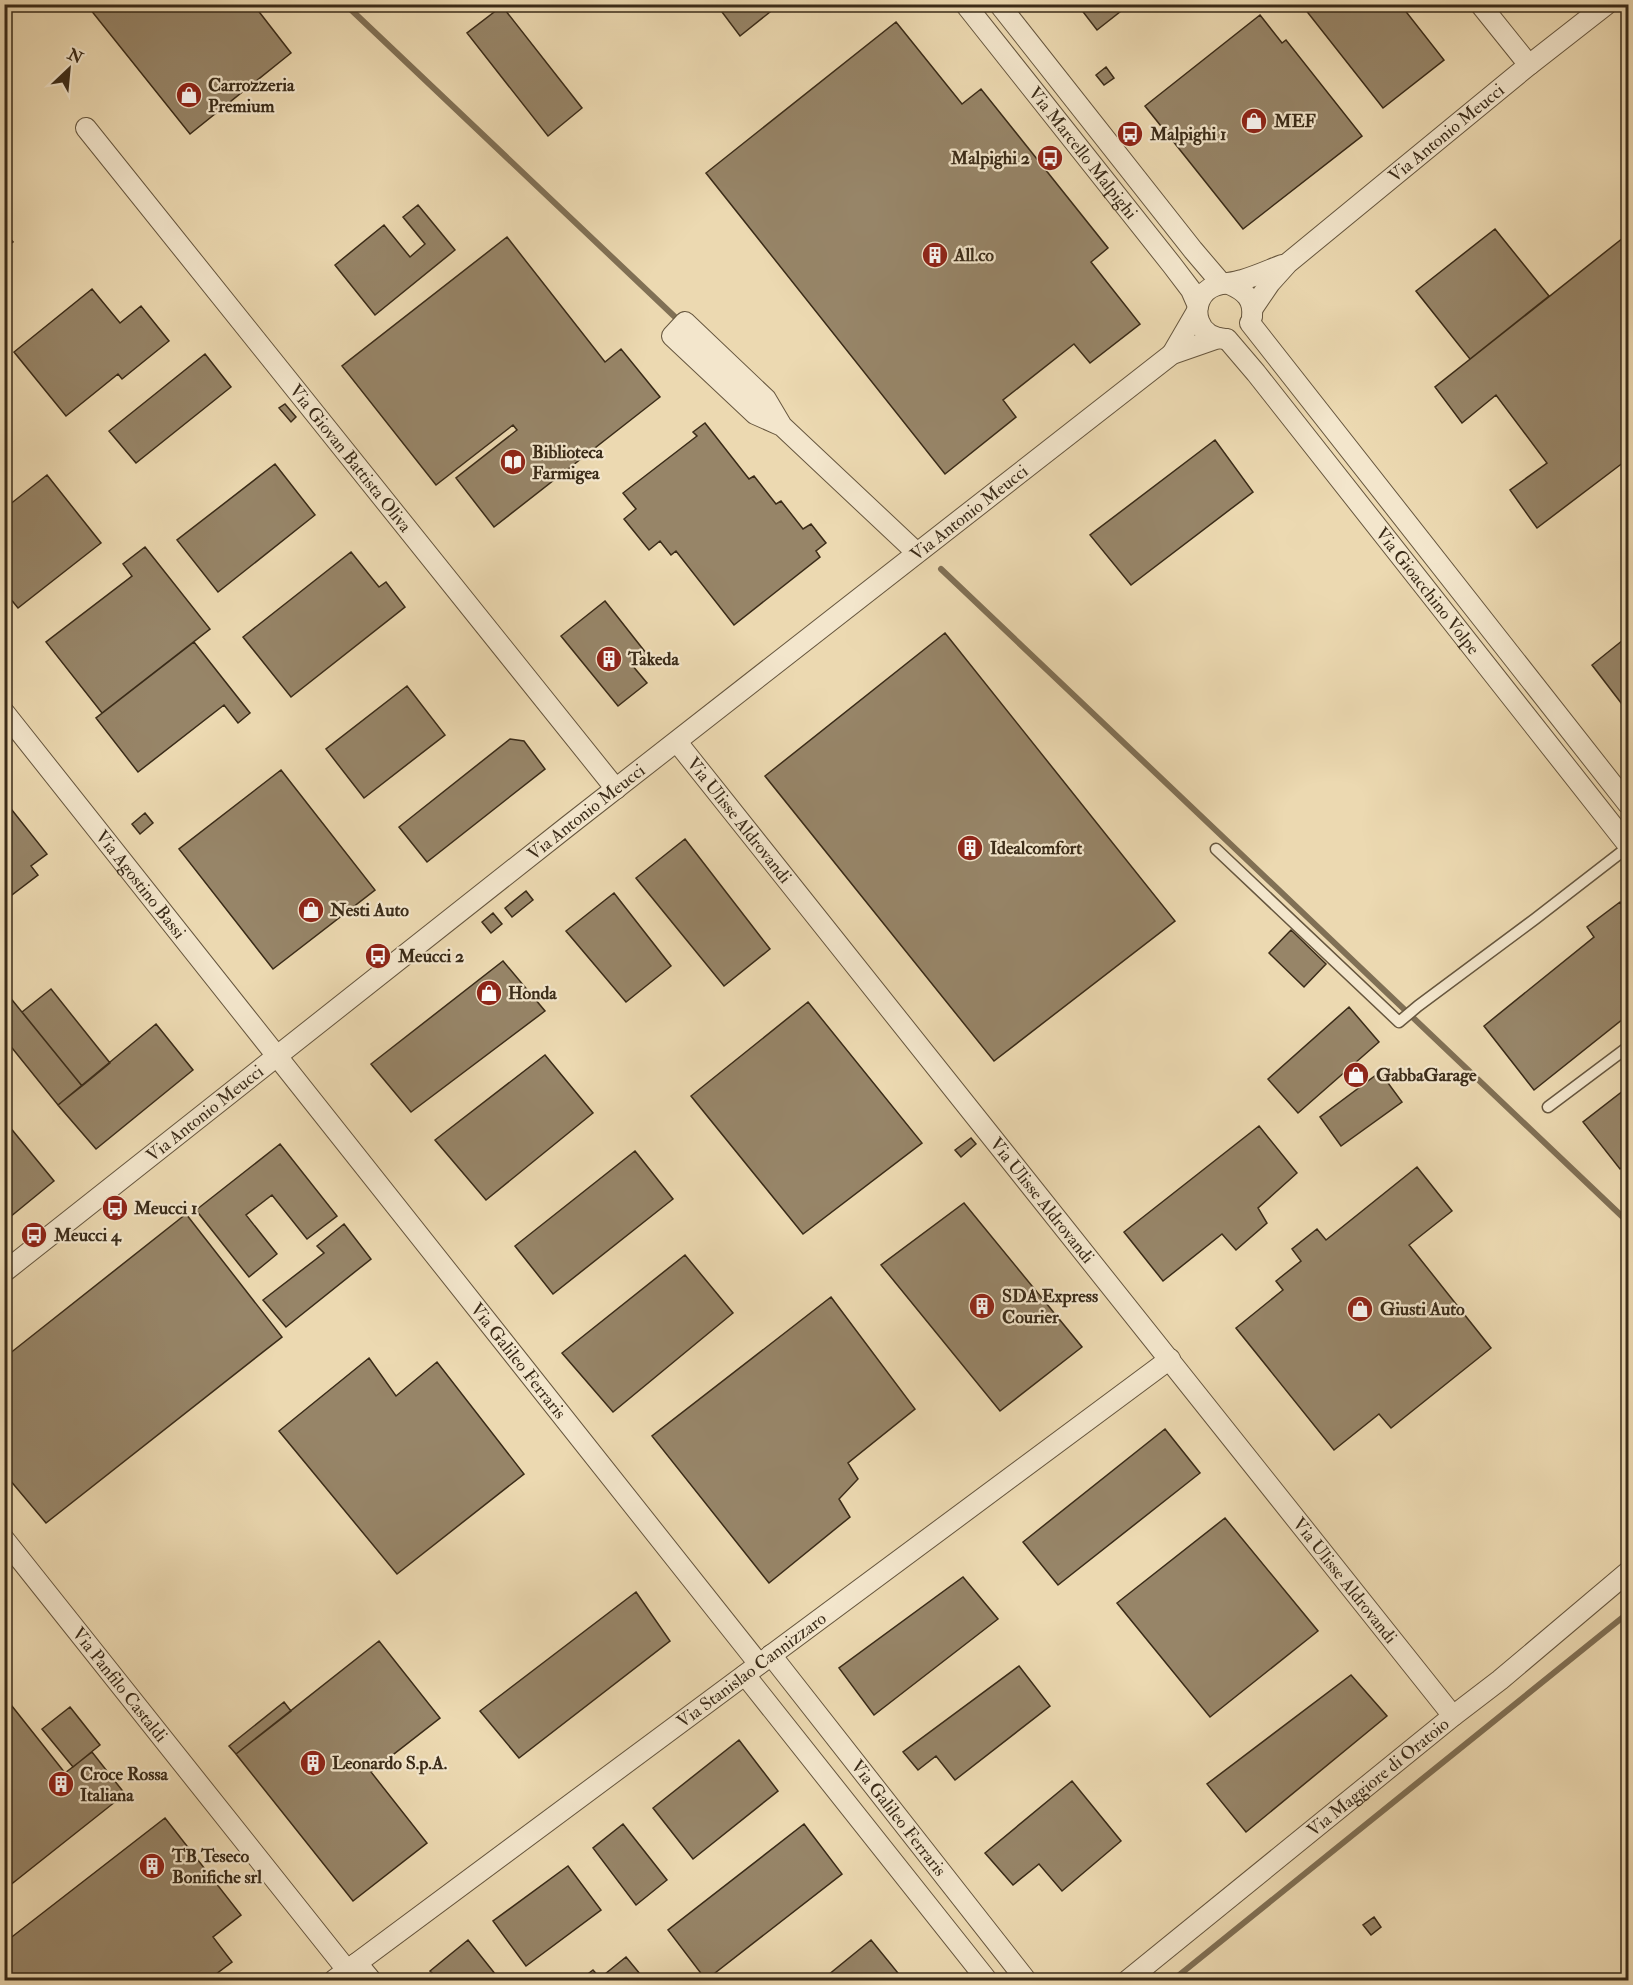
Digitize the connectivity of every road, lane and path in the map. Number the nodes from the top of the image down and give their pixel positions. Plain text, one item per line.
1 (965, 4) edge
2 (999, 4) edge
3 (1480, 4) edge
4 (1607, 4) edge
5 (1529, 65) junction
6 (86, 128) dead end
7 (1288, 263) junction
8 (1226, 284) junction
9 (1197, 308) junction
10 (1251, 315) junction
11 (1222, 339) junction
12 (1172, 354) junction
13 (782, 426) junction
14 (916, 552) junction
15 (4, 712) edge
16 (677, 741) junction
17 (616, 789) junction
18 (1629, 804) edge
19 (1629, 846) edge
20 (1216, 849) dead end
21 (1629, 1047) edge
22 (277, 1057) junction
23 (1548, 1107) dead end
24 (4, 1272) edge
25 (1170, 1359) junction
26 (4, 1539) edge
27 (1629, 1572) edge
28 (758, 1665) junction
29 (1453, 1716) junction
30 (343, 1974) edge
31 (371, 1980) edge
32 (987, 1980) edge
33 (1026, 1980) edge
34 (1128, 1980) edge

1 - 9 street, Via Marcello Malpighi
2 - 8 street, Via Marcello Malpighi
3 - 5 street
4 - 5 street, Via Antonio Meucci
5 - 7 street, Via Antonio Meucci
6 - 17 street, Via Giovan Battista Oliva
7 - 8 street, Via Antonio Meucci
7 - 10 street, Via Antonio Meucci
8 - 9 street, Via Antonio Meucci
8 - 10 street
9 - 11 street
9 - 12 street, Via Antonio Meucci
10 - 11 street, Via Antonio Meucci
10 - 18 street, Via Gioacchino Volpe
11 - 12 street, Via Antonio Meucci
11 - 19 street, Via Gioacchino Volpe
12 - 14 street, Via Antonio Meucci
13 - 13 street
13 - 14 street
14 - 16 street, Via Antonio Meucci
15 - 22 street, Via Agostino Bassi
16 - 17 street, Via Antonio Meucci
16 - 25 street, Via Ulisse Aldrovandi
17 - 22 street, Via Antonio Meucci
19 - 20 lane
21 - 23 lane
22 - 24 street, Via Antonio Meucci
22 - 28 street, Via Galileo Ferraris
25 - 28 street, Via Stanislao Cannizzaro
25 - 29 street, Via Ulisse Aldrovandi
26 - 30 street, Via Panfilo Castaldi
27 - 29 street, Via Maggiore di Oratoio
28 - 30 street, Via Stanislao Cannizzaro
28 - 32 street, Via Galileo Ferraris
28 - 33 street, Via Galileo Ferraris
29 - 34 street, Via Maggiore di Oratoio
30 - 31 street, Via Panfilo Castaldi

